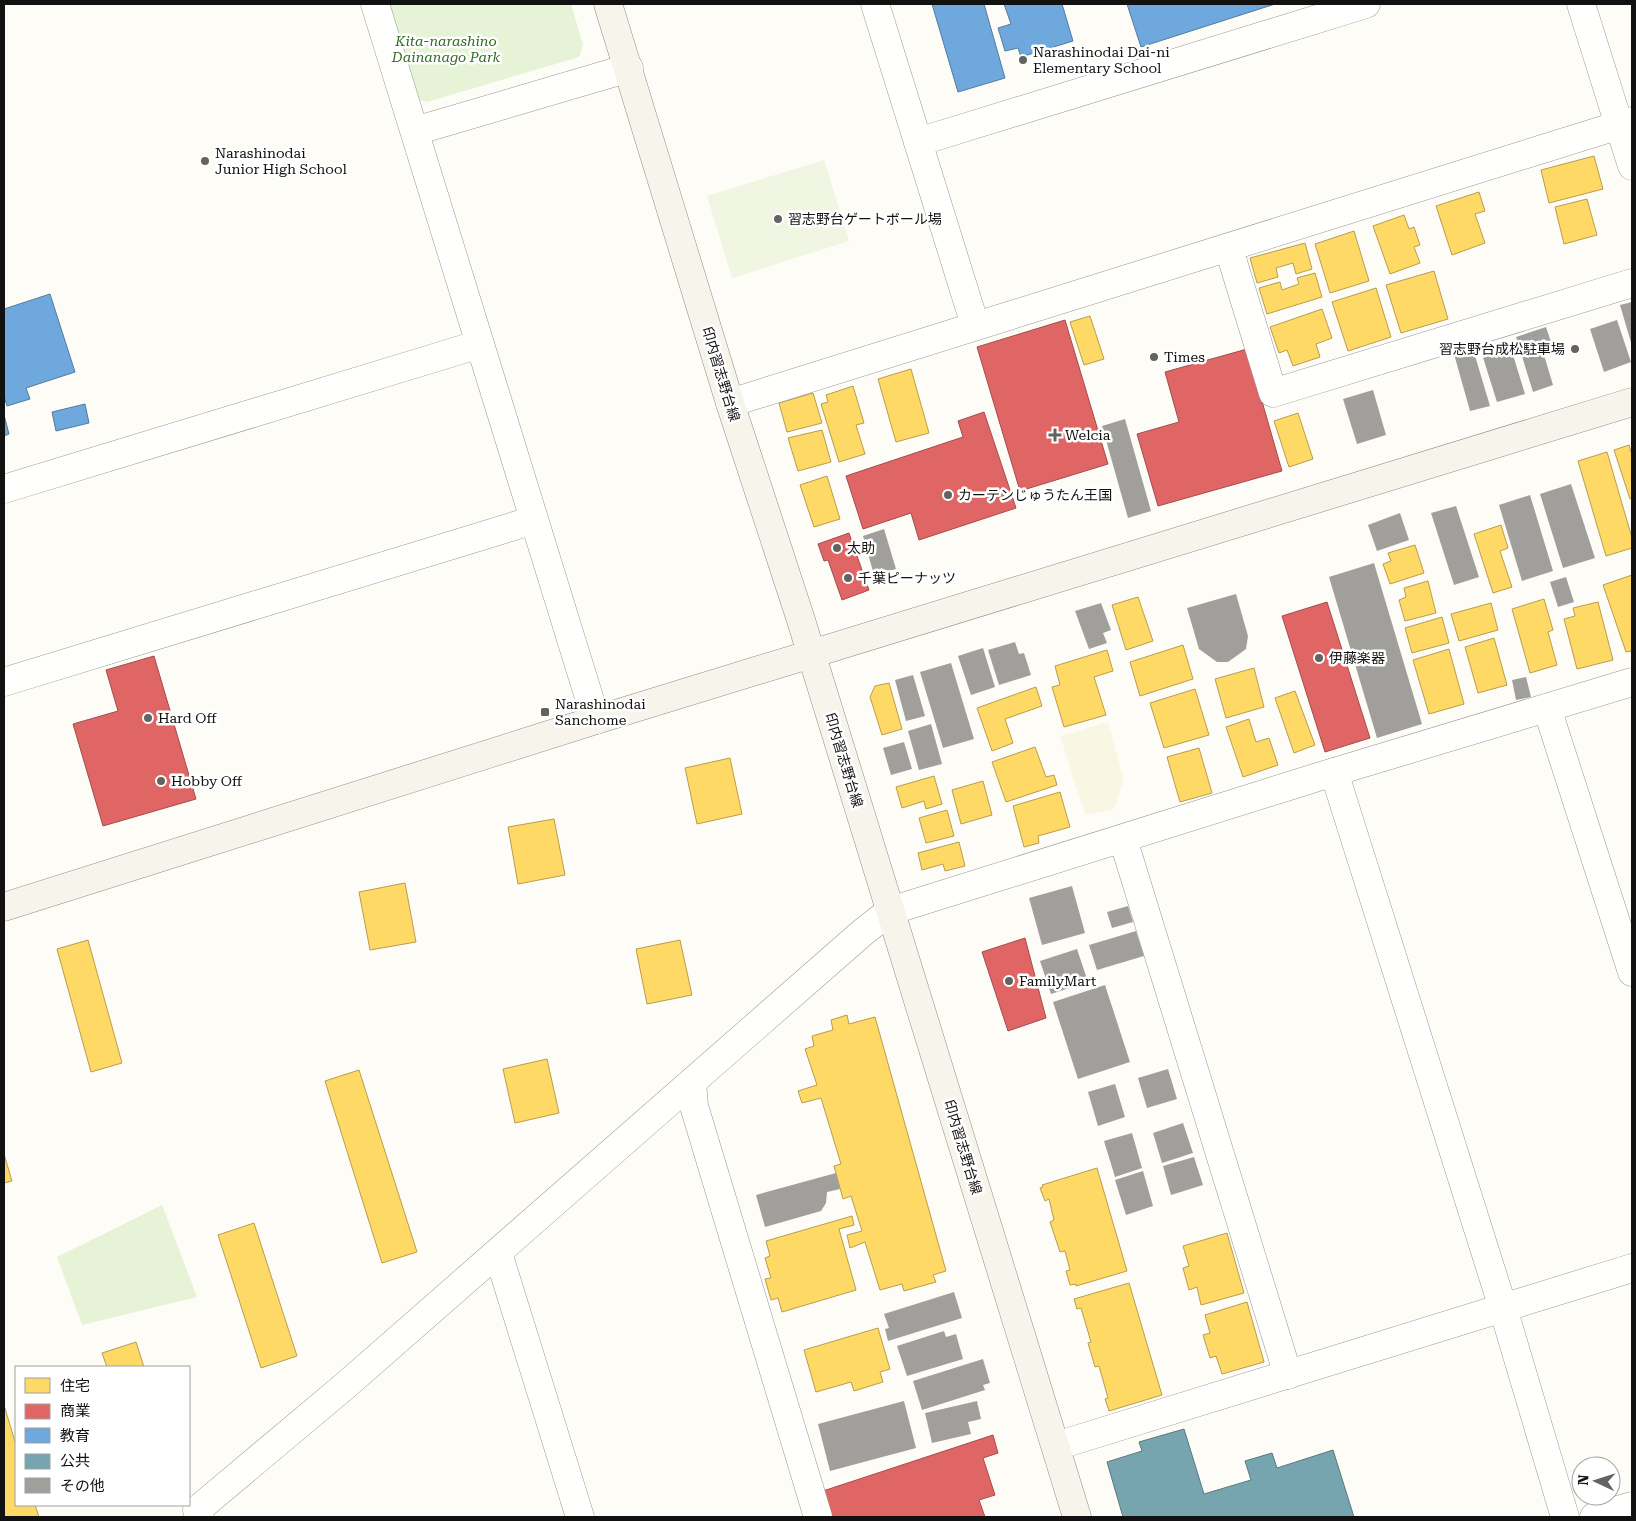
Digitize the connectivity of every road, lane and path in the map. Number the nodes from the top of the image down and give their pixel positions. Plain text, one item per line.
1 (375, 4) edge
2 (608, 4) edge
3 (875, 4) edge
4 (1366, 4) edge
5 (1581, 4) edge
6 (629, 68) junction
7 (1625, 123) edge
8 (415, 131) junction
9 (918, 142) junction
10 (1632, 166) edge
11 (1229, 249) junction
12 (1632, 282) edge
13 (975, 325) junction
14 (480, 344) junction
15 (1632, 402) edge
16 (730, 403) junction
17 (4, 488) edge
18 (534, 520) junction
19 (810, 654) junction
20 (4, 682) edge
21 (1632, 682) edge
22 (1547, 708) junction
23 (596, 720) junction
24 (1334, 772) junction
25 (1124, 839) junction
26 (4, 907) edge
27 (890, 911) junction
28 (1632, 972) edge
29 (692, 1082) junction
30 (498, 1252) junction
31 (1632, 1268) edge
32 (1502, 1308) junction
33 (1288, 1375) junction
34 (1056, 1446) junction
35 (1632, 1506) edge
36 (200, 1517) edge
37 (580, 1517) edge
38 (818, 1517) edge
39 (1077, 1517) edge
40 (1565, 1517) edge
41 (1594, 1517) edge

1 - 8 street
2 - 6 street, 印内習志野台線
3 - 9 street
4 - 9 street
5 - 7 street
6 - 8 street
6 - 16 street, 印内習志野台線
7 - 10 street
7 - 11 street
8 - 14 street
9 - 13 street
11 - 12 street
11 - 13 street
13 - 16 street
14 - 17 street
14 - 18 street
15 - 19 street
16 - 19 street, 印内習志野台線
18 - 20 street
18 - 23 street
19 - 23 street
19 - 27 street, 印内習志野台線
21 - 22 street
22 - 24 street
22 - 28 street
23 - 26 street
24 - 25 street
24 - 32 street
25 - 27 street
25 - 33 street
27 - 29 street
27 - 34 street, 印内習志野台線
29 - 30 street
29 - 38 street
30 - 36 street
30 - 37 street
31 - 32 street
32 - 33 street
32 - 40 street
33 - 34 street
34 - 39 street, 印内習志野台線
35 - 41 street

